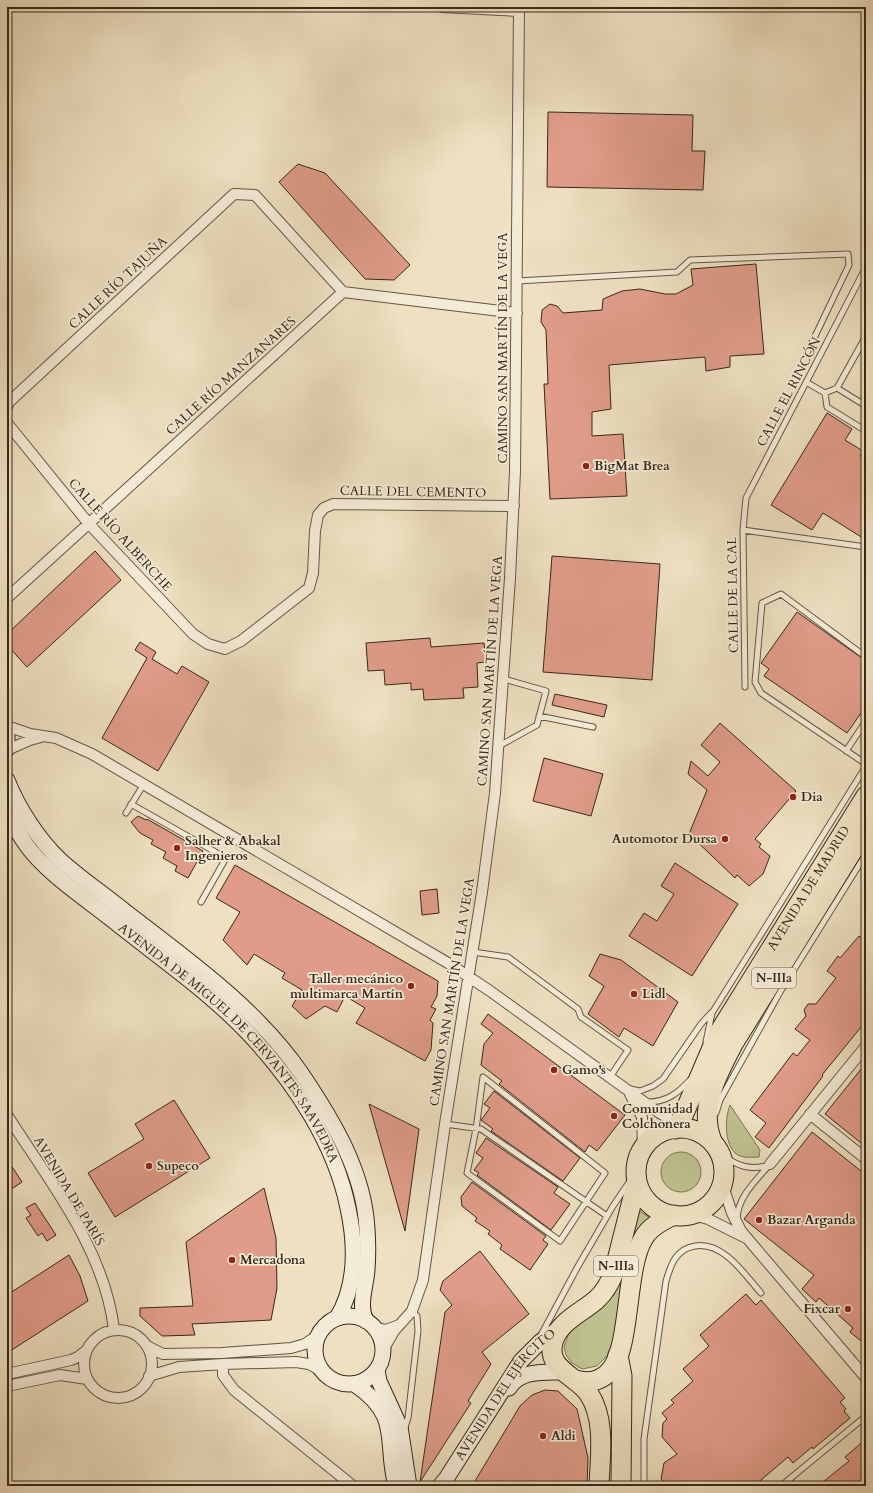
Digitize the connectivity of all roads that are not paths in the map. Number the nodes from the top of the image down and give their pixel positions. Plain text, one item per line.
1 (442, 7) edge
2 (518, 9) edge
3 (866, 267) edge
4 (517, 281) junction
5 (343, 292) junction
6 (517, 313) junction
7 (866, 336) edge
8 (807, 353) dead end
9 (806, 382) junction
10 (837, 388) junction
11 (825, 393) junction
12 (866, 406) edge
13 (7, 408) edge
14 (7, 423) edge
15 (866, 431) edge
16 (514, 506) junction
17 (89, 524) junction
18 (743, 530) junction
19 (866, 547) edge
20 (7, 598) edge
21 (225, 649) joint
22 (866, 657) edge
23 (504, 679) junction
24 (745, 687) dead end
25 (539, 716) junction
26 (866, 721) edge
27 (7, 726) edge
28 (594, 727) dead end
29 (7, 734) edge
30 (45, 736) junction
31 (499, 746) junction
32 (7, 750) edge
33 (846, 751) junction
34 (866, 765) edge
35 (7, 780) edge
36 (144, 784) junction
37 (866, 796) edge
38 (131, 804) junction
39 (7, 812) edge
40 (126, 813) dead end
41 (866, 829) edge
42 (866, 854) edge
43 (201, 902) dead end
44 (473, 952) junction
45 (468, 977) junction
46 (712, 1013) junction
47 (866, 1046) edge
48 (706, 1060) junction
49 (610, 1078) junction
50 (625, 1088) junction
51 (645, 1102) junction
52 (810, 1114) junction
53 (7, 1116) edge
54 (445, 1124) junction
55 (680, 1127) junction
56 (476, 1129) junction
57 (714, 1143) junction
58 (643, 1148) junction
59 (866, 1160) edge
60 (770, 1164) junction
61 (635, 1180) junction
62 (723, 1186) junction
63 (586, 1202) junction
64 (682, 1214) junction
65 (607, 1216) junction
66 (737, 1222) junction
67 (746, 1238) junction
68 (761, 1293) dead end
69 (412, 1311) junction
70 (337, 1318) junction
71 (370, 1324) junction
72 (399, 1325) junction
73 (561, 1327) junction
74 (114, 1330) junction
75 (317, 1336) junction
76 (540, 1342) junction
77 (147, 1346) junction
78 (87, 1350) junction
79 (382, 1352) junction
80 (618, 1355) junction
81 (222, 1364) junction
82 (320, 1370) junction
83 (377, 1370) junction
84 (7, 1374) edge
85 (149, 1376) junction
86 (569, 1376) junction
87 (866, 1378) edge
88 (87, 1379) junction
89 (356, 1385) junction
90 (7, 1386) edge
91 (866, 1416) edge
92 (402, 1434) junction
93 (353, 1486) edge
94 (396, 1486) edge
95 (409, 1486) edge
96 (440, 1486) edge
97 (453, 1486) edge
98 (599, 1486) edge
99 (621, 1486) edge
100 (644, 1486) edge
101 (781, 1486) edge

1 - 2 street
2 - 4 street, CAMINO SAN MARTÍN DE LA VEGA
3 - 9 lane, CALLE EL RINCÓN
4 - 6 street, CAMINO SAN MARTÍN DE LA VEGA
4 - 8 lane
5 - 6 street
5 - 13 street, CALLE RÍO TAJUÑA
5 - 17 street, CALLE RÍO MANZANARES
6 - 16 street, CAMINO SAN MARTÍN DE LA VEGA
7 - 10 lane
9 - 11 lane
9 - 18 lane, CALLE EL RINCÓN
10 - 11 lane
10 - 12 lane
11 - 15 lane
14 - 17 street, CALLE RÍO ALBERCHE
16 - 21 street, CALLE DEL CEMENTO
16 - 23 street, CAMINO SAN MARTÍN DE LA VEGA
17 - 20 street, CALLE RÍO MANZANARES
17 - 21 street, CALLE RÍO ALBERCHE
18 - 19 lane, CALLE DE LA CAL
18 - 24 lane, CALLE DE LA CAL
22 - 33 lane
23 - 25 lane
23 - 31 street, CAMINO SAN MARTÍN DE LA VEGA
25 - 28 lane
25 - 31 lane
26 - 33 lane
27 - 30 street
29 - 32 main road
30 - 32 street
30 - 36 street
31 - 44 street, CAMINO SAN MARTÍN DE LA VEGA
33 - 34 lane
34 - 46 lane
35 - 71 main road, AVENIDA DE MIGUEL DE CERVANTES SAAVEDRA
36 - 38 lane
36 - 45 street
37 - 48 highway, AVENIDA DE MADRID / N-IIIa
38 - 40 lane
38 - 43 lane
39 - 70 main road, AVENIDA DE MIGUEL DE CERVANTES SAAVEDRA
41 - 57 highway, AVENIDA DE MADRID / N-IIIa
42 - 57 lane
44 - 45 street, CAMINO SAN MARTÍN DE LA VEGA
44 - 49 lane
45 - 49 street
45 - 54 street, CAMINO SAN MARTÍN DE LA VEGA
46 - 48 lane
46 - 50 lane
47 - 52 street
48 - 51 lane
48 - 55 highway, AVENIDA DE MADRID / N-IIIa
49 - 50 street
50 - 51 street
50 - 58 street
51 - 55 street
52 - 59 street
52 - 60 street
53 - 74 street, AVENIDA DE PARÍS
54 - 56 lane
54 - 69 street, CAMINO SAN MARTÍN DE LA VEGA
55 - 57 highway
55 - 58 highway, N-IIIa
56 - 63 lane
56 - 63 lane
56 - 63 lane
57 - 60 lane
57 - 62 highway, N-IIIa
58 - 61 highway, N-IIIa
60 - 66 lane
61 - 64 highway
61 - 65 lane
61 - 73 highway, N-IIIa
62 - 64 highway, N-IIIa
62 - 66 street
63 - 65 lane
64 - 67 street
64 - 80 highway, N-IIIa
65 - 76 lane
66 - 67 street
67 - 87 street
68 - 100 lane
69 - 72 street, CAMINO SAN MARTÍN DE LA VEGA
69 - 92 lane
70 - 71 main road
70 - 75 main road
71 - 72 street
71 - 79 main road
72 - 79 street, CAMINO SAN MARTÍN DE LA VEGA
73 - 76 main road, AVENIDA DEL EJÉRCITO
73 - 86 highway, N-IIIa
74 - 77 street
74 - 78 street
75 - 77 street
75 - 82 main road
76 - 96 main road, AVENIDA DEL EJÉRCITO
77 - 85 street
78 - 84 street
78 - 88 street
79 - 83 main road
80 - 86 highway, N-IIIa
80 - 99 highway, N-IIIa
81 - 82 street
81 - 85 street
81 - 93 street
82 - 89 main road
83 - 89 main road
83 - 92 main road
85 - 88 street
86 - 97 main road, AVENIDA DEL EJÉRCITO
86 - 98 highway, N-IIIa
88 - 90 street
89 - 94 main road
91 - 101 lane
92 - 95 main road

